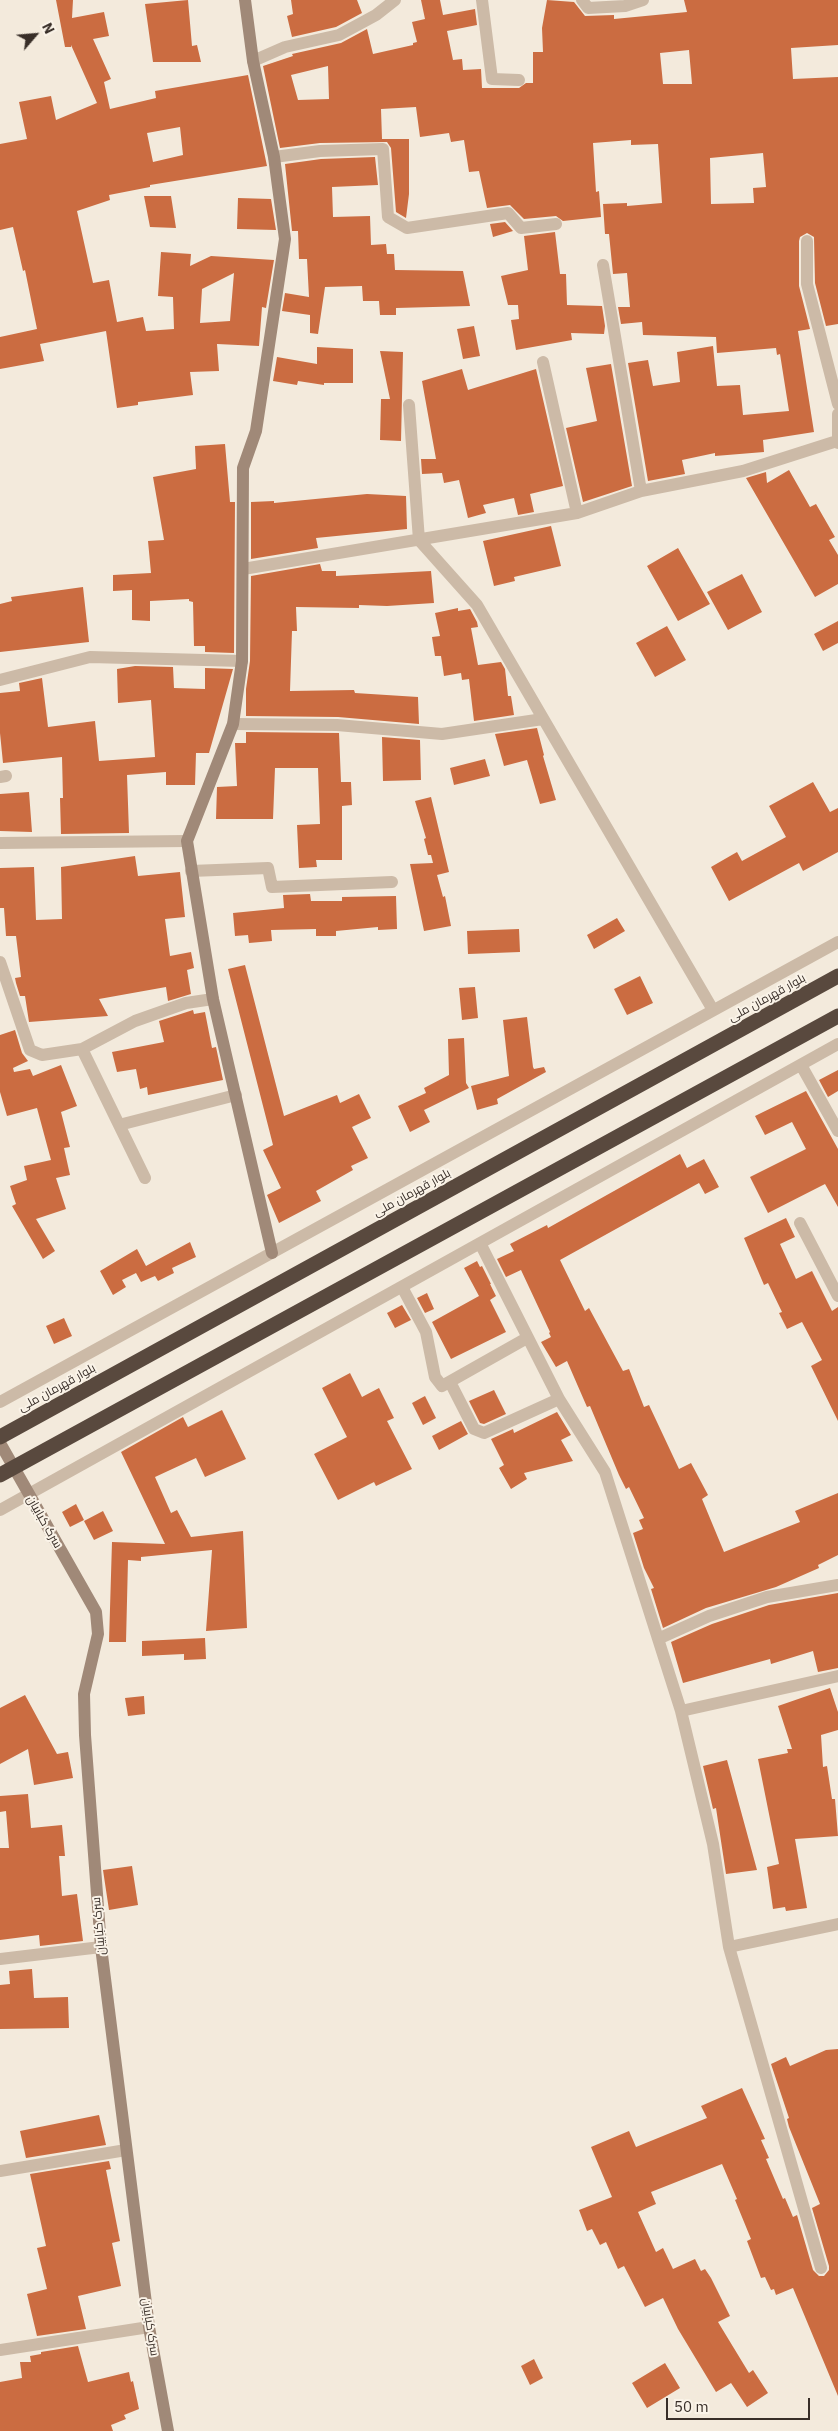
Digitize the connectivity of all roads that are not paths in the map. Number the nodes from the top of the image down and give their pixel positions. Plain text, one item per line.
1 (245, 0) edge
2 (395, 0) edge
3 (482, 0) edge
4 (582, 0) edge
5 (643, 0) edge
6 (253, 61) junction
7 (519, 80) dead end
8 (274, 157) junction
9 (556, 224) dead end
10 (807, 241) dead end
11 (603, 265) dead end
12 (543, 362) dead end
13 (838, 404) edge
14 (410, 406) dead end
15 (838, 414) edge
16 (838, 442) edge
17 (641, 491) junction
18 (576, 513) junction
19 (419, 540) junction
20 (242, 569) junction
21 (242, 661) junction
22 (0, 680) edge
23 (543, 719) junction
24 (233, 724) junction
25 (187, 842) junction
26 (0, 843) edge
27 (191, 871) junction
28 (392, 882) dead end
29 (838, 942) edge
30 (0, 962) edge
31 (838, 976) edge
32 (213, 999) junction
33 (713, 1010) junction
34 (838, 1016) edge
35 (838, 1044) edge
36 (82, 1049) junction
37 (801, 1065) junction
38 (236, 1095) junction
39 (119, 1125) junction
40 (838, 1132) edge
41 (146, 1178) dead end
42 (800, 1223) dead end
43 (480, 1243) junction
44 (272, 1253) junction
45 (402, 1287) junction
46 (837, 1293) edge
47 (527, 1338) junction
48 (450, 1382) junction
49 (559, 1399) junction
50 (0, 1402) edge
51 (0, 1437) edge
52 (0, 1443) edge
53 (6, 1471) edge
54 (28, 1494) junction
55 (0, 1510) edge
56 (838, 1585) edge
57 (660, 1638) junction
58 (838, 1676) edge
59 (681, 1711) junction
60 (838, 1924) edge
61 (101, 1947) junction
62 (729, 1947) junction
63 (0, 1959) edge
64 (126, 2150) junction
65 (0, 2171) edge
66 (821, 2268) dead end
67 (149, 2326) junction
68 (0, 2350) edge
69 (168, 2431) edge

1 - 6 street
2 - 6 street
3 - 7 street
4 - 5 street
6 - 8 street
8 - 9 street
8 - 20 street
10 - 13 street
11 - 17 street
12 - 18 street
14 - 19 street
15 - 16 street
16 - 17 street
17 - 18 street
18 - 19 street
19 - 20 street
19 - 23 street
20 - 21 street
21 - 22 street
21 - 24 street
23 - 24 street
23 - 33 street
24 - 25 street
25 - 26 street
25 - 27 street
27 - 28 street
27 - 32 street
29 - 33 street
30 - 36 street
31 - 51 highway, بلوار قهرمان ملی
32 - 36 street
32 - 38 street
33 - 44 street
34 - 53 highway
35 - 37 street
36 - 39 street
37 - 40 street
37 - 43 street
38 - 39 street
38 - 44 street
39 - 41 street
42 - 46 street
43 - 45 street
43 - 47 street
44 - 50 street
45 - 48 street
45 - 54 street
47 - 48 street
47 - 49 street
48 - 49 street
49 - 57 street
52 - 53 street, سرک کبابیان
53 - 54 street, سرک کبابیان
54 - 55 street
54 - 61 street, سرک کبابیان
56 - 57 street
57 - 59 street
58 - 59 street
59 - 62 street
60 - 62 street
61 - 63 street
61 - 64 street, سرک کبابیان
62 - 66 street
64 - 65 street
64 - 67 street, سرک کبابیان
67 - 68 street
67 - 69 street, سرک کبابیان

